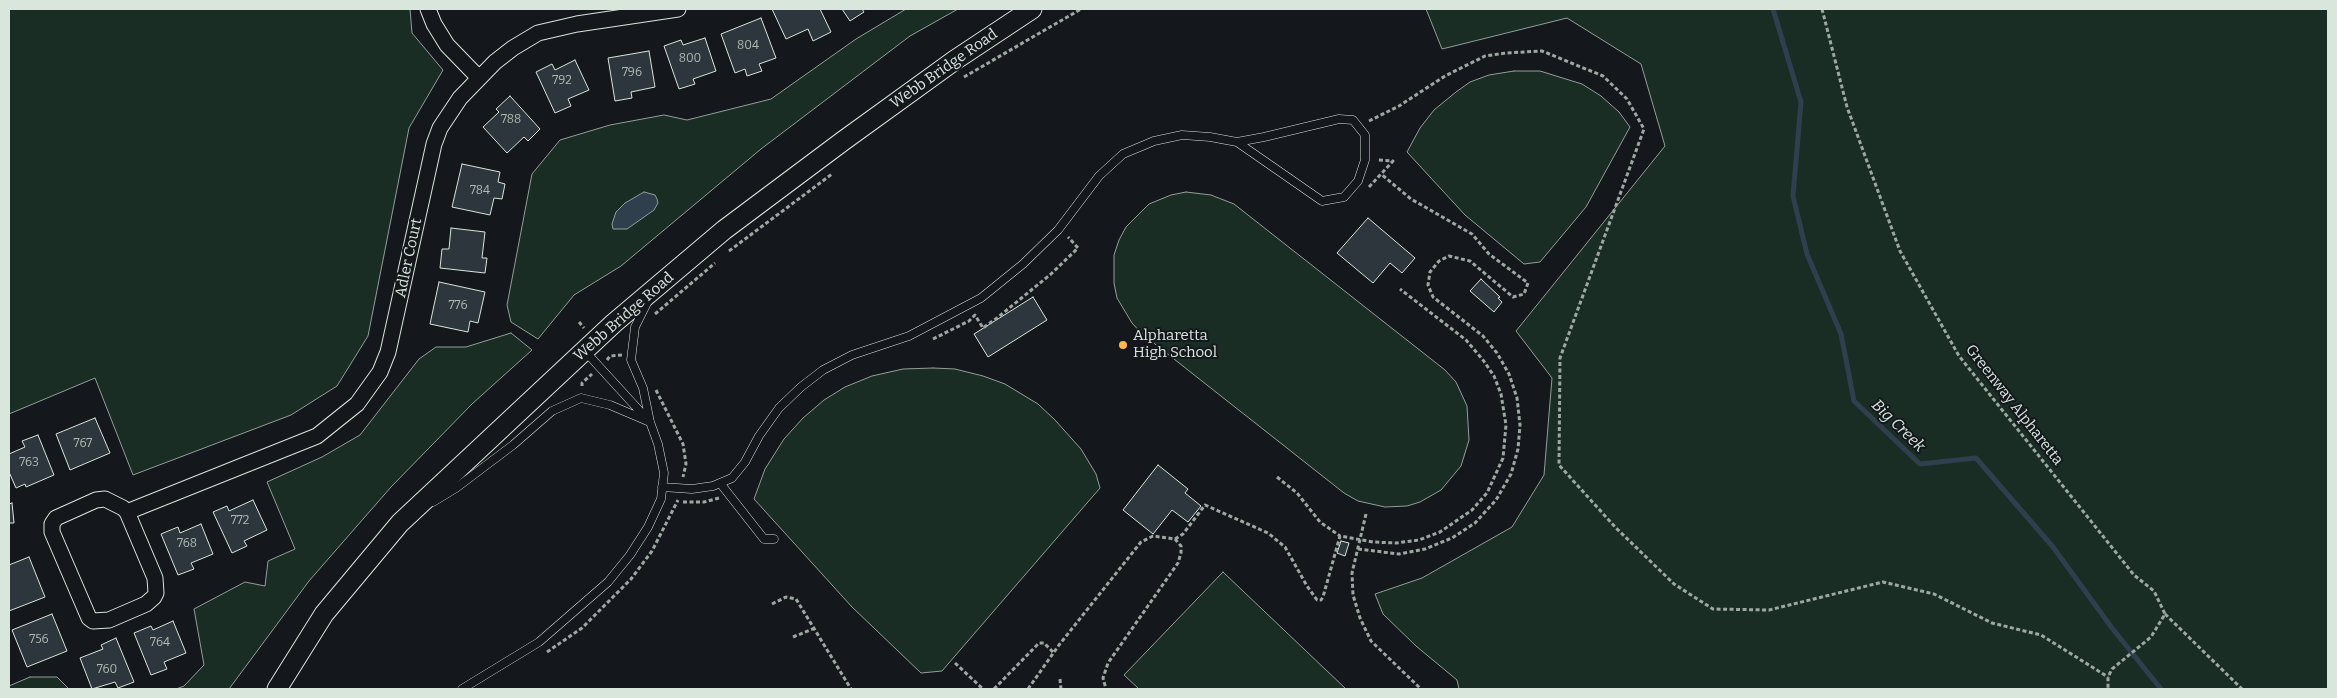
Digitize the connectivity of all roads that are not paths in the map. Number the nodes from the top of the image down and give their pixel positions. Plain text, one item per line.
1 (428, 9) edge
2 (678, 9) edge
3 (1032, 9) edge
4 (479, 78) junction
5 (1237, 142) junction
6 (654, 290) junction
7 (584, 350) junction
8 (650, 422) junction
9 (720, 483) junction
10 (662, 487) junction
11 (126, 512) junction
12 (400, 523) junction
13 (774, 539) dead end
14 (277, 689) edge
15 (462, 689) edge

1 - 4 street
2 - 4 street, Adler Court
3 - 6 street, Webb Bridge Road
4 - 11 street, Adler Court
5 - 5 lane
5 - 9 lane
6 - 7 street, Webb Bridge Road
6 - 8 lane
7 - 8 lane
7 - 12 street, Webb Bridge Road
8 - 10 lane
8 - 12 lane
9 - 10 lane
9 - 13 lane
10 - 15 lane
11 - 11 street
12 - 14 street, Webb Bridge Road

